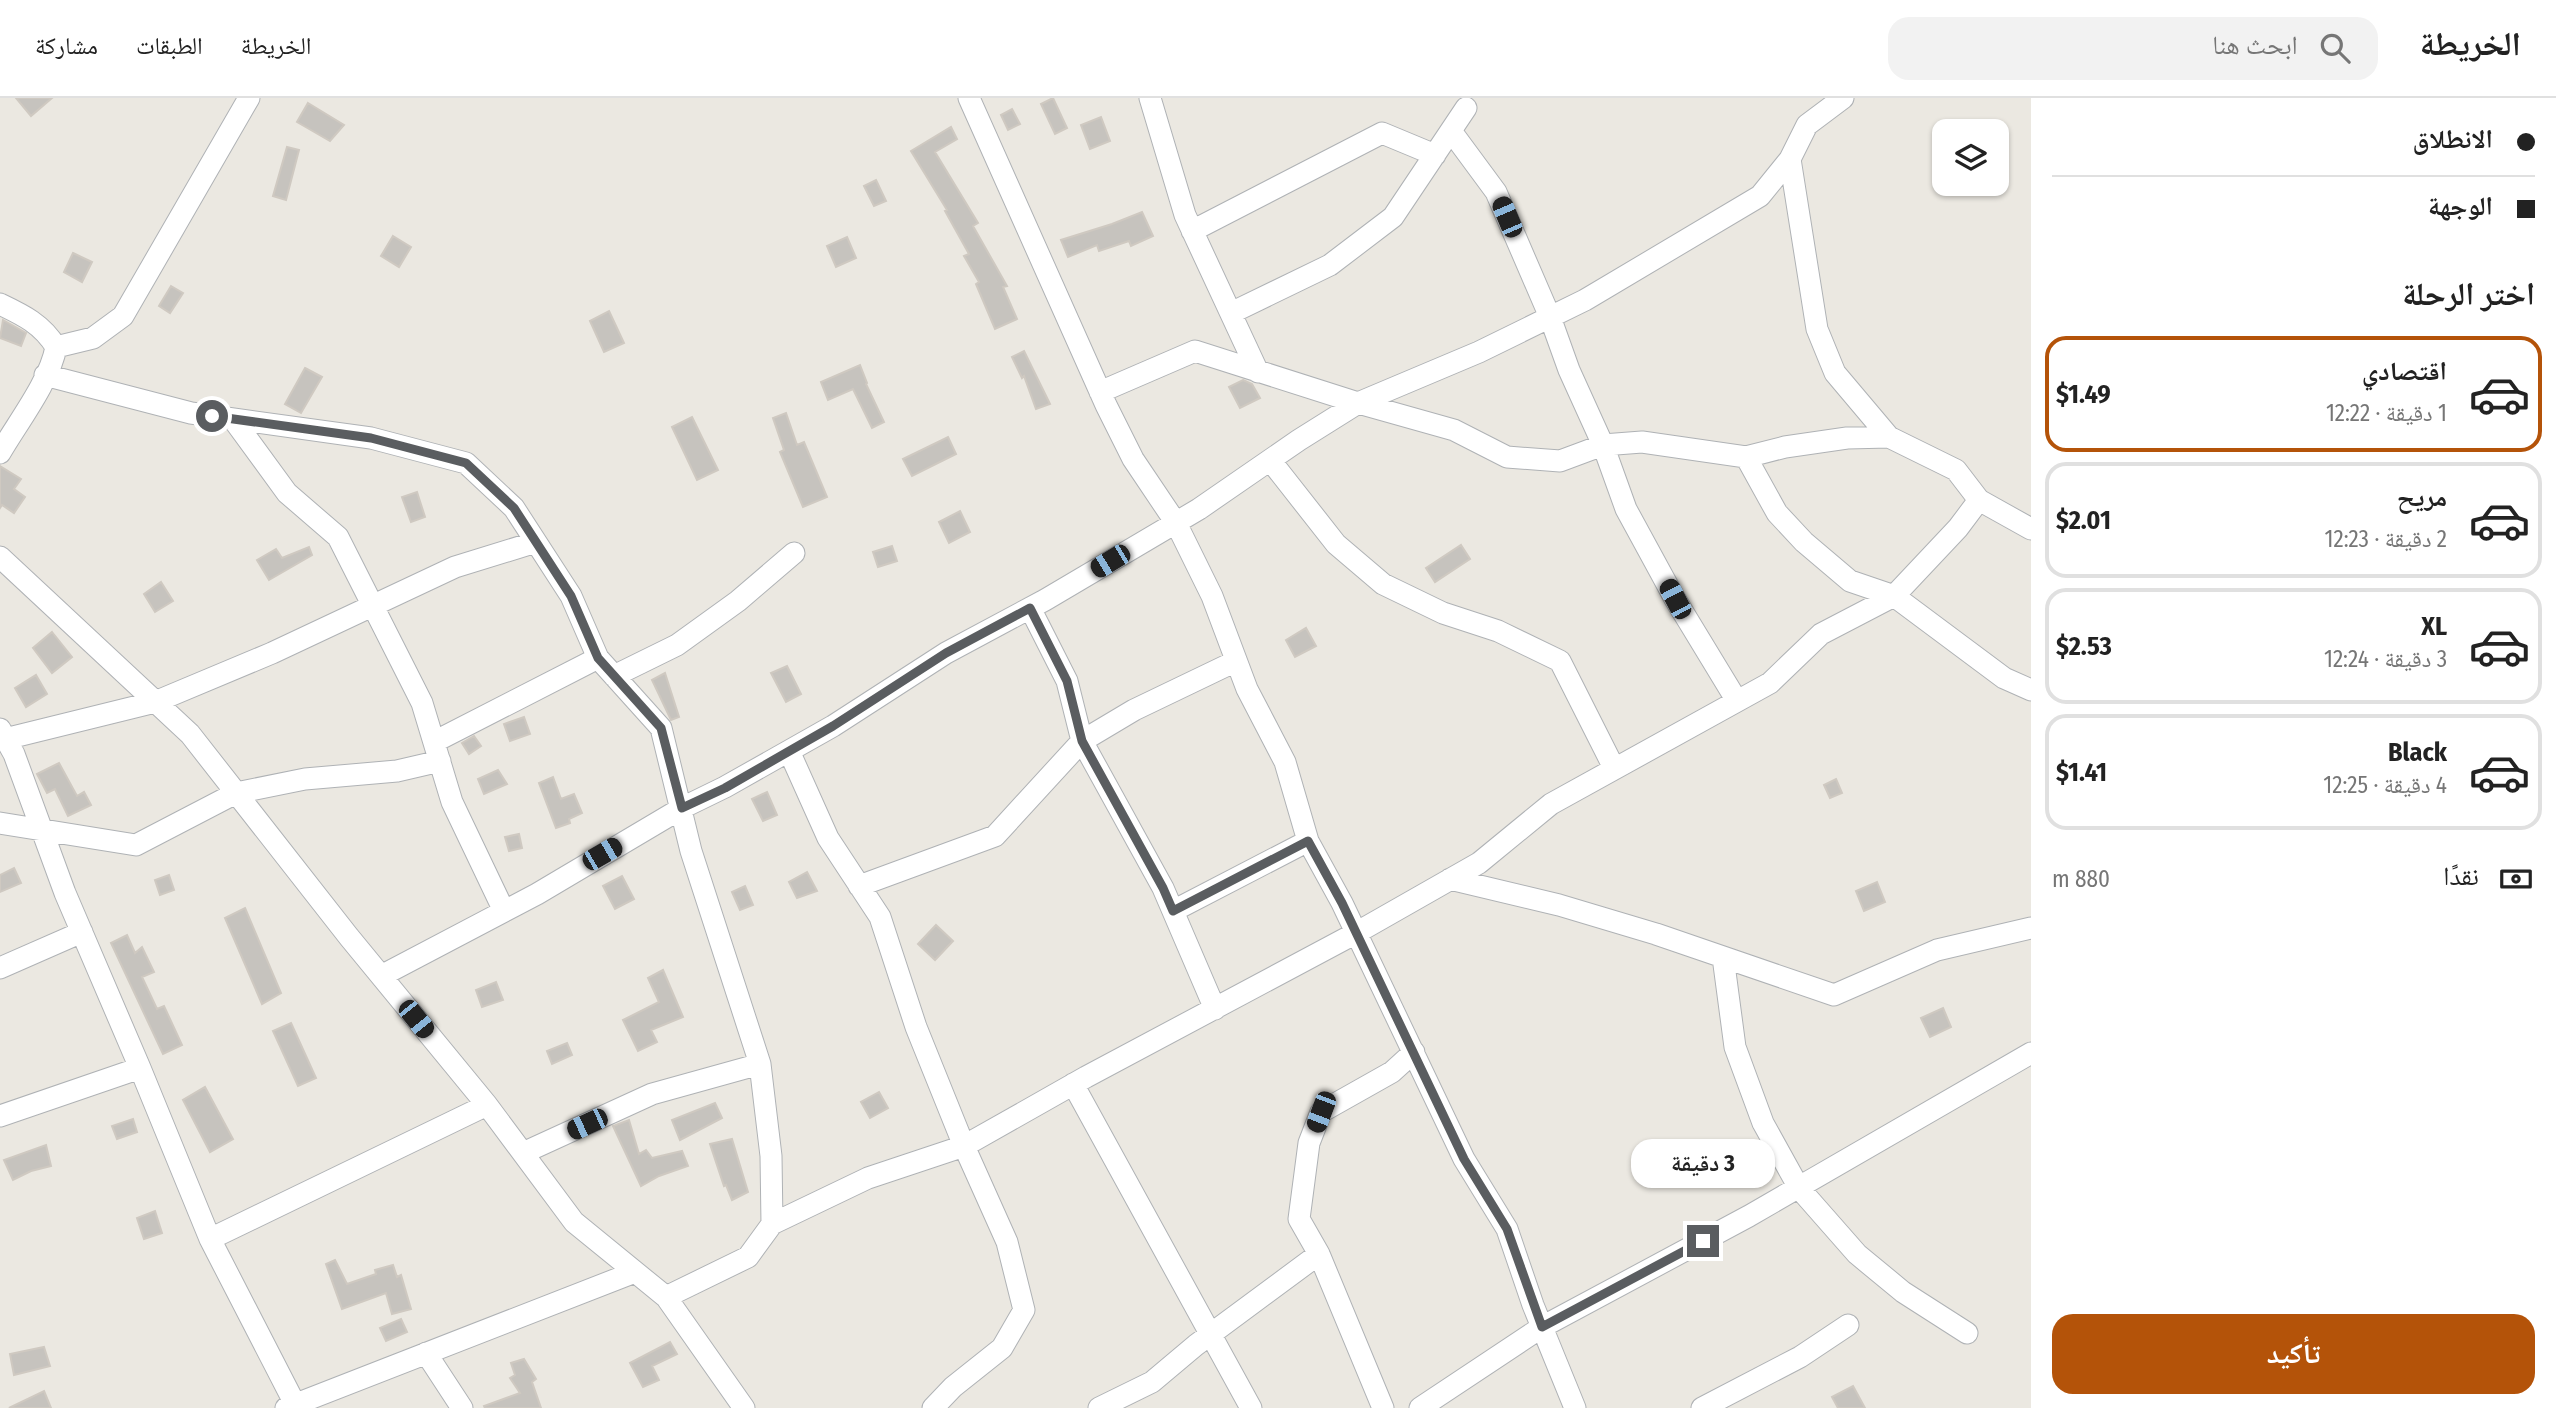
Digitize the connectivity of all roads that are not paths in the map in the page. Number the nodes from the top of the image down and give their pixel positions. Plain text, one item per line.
1 (250, 98) edge
2 (969, 98) edge
3 (1150, 98) edge
4 (1843, 98) edge
5 (1466, 108) dead end
6 (1451, 131) junction
7 (1435, 155) junction
8 (1790, 159) junction
9 (1192, 231) junction
10 (0, 304) edge
11 (1231, 313) junction
12 (1550, 317) junction
13 (57, 347) junction
14 (1258, 372) junction
15 (45, 375) junction
16 (1100, 392) junction
17 (1358, 403) junction
18 (233, 419) junction
19 (1889, 437) junction
20 (1603, 445) junction
21 (0, 453) edge
22 (1746, 457) junction
23 (1270, 460) junction
24 (1979, 500) junction
25 (1176, 523) junction
26 (2031, 529) edge
27 (536, 542) junction
28 (794, 553) dead end
29 (0, 557) edge
30 (1894, 596) junction
31 (373, 604) junction
32 (1030, 608) junction
33 (598, 658) junction
34 (1237, 660) junction
35 (614, 676) junction
36 (2031, 690) edge
37 (1737, 701) junction
38 (155, 702) junction
39 (3, 734) edge
40 (1082, 741) junction
41 (789, 751) junction
42 (437, 752) junction
43 (1614, 768) junction
44 (236, 793) junction
45 (682, 808) junction
46 (0, 823) edge
47 (41, 829) junction
48 (1308, 841) junction
49 (1450, 879) junction
50 (859, 886) junction
51 (505, 911) junction
52 (1173, 911) junction
53 (2031, 928) edge
54 (82, 932) junction
55 (1356, 933) junction
56 (1723, 957) junction
57 (0, 968) edge
58 (381, 975) junction
59 (1215, 1009) junction
60 (1414, 1052) junction
61 (2031, 1054) edge
62 (761, 1064) junction
63 (140, 1068) junction
64 (1073, 1084) junction
65 (487, 1105) junction
66 (0, 1116) edge
67 (964, 1146) junction
68 (523, 1153) junction
69 (1799, 1188) junction
70 (772, 1224) junction
71 (210, 1240) junction
72 (1319, 1254) junction
73 (635, 1272) junction
74 (666, 1297) junction
75 (1848, 1325) dead end
76 (1542, 1327) junction
77 (1967, 1333) dead end
78 (1211, 1334) junction
79 (426, 1353) junction
80 (293, 1407) edge
81 (462, 1408) edge
82 (744, 1408) edge
83 (933, 1408) edge
84 (1098, 1408) edge
85 (1251, 1408) edge
86 (1383, 1408) edge
87 (1420, 1408) edge
88 (1575, 1408) edge
89 (1702, 1408) edge

1 - 13 street
2 - 16 street
3 - 9 street
4 - 8 street
5 - 6 street
6 - 7 street
6 - 12 street
7 - 9 street
7 - 11 street
8 - 12 street
8 - 19 street
9 - 11 street
10 - 13 street
11 - 14 street
12 - 17 street
12 - 20 street
13 - 15 street
14 - 16 street
14 - 17 street
15 - 18 street
15 - 21 street
16 - 25 street
17 - 20 street
17 - 23 street
18 - 27 street
18 - 31 street
19 - 22 street
19 - 24 street
20 - 22 street
20 - 37 street
22 - 30 street
23 - 25 street
23 - 43 street
24 - 26 street
24 - 30 street
25 - 32 street
25 - 34 street
27 - 31 street
27 - 33 street
28 - 35 street
29 - 38 street
30 - 36 street
30 - 37 street
31 - 38 street
31 - 42 street
32 - 40 street
32 - 41 street
33 - 35 street
33 - 42 street
34 - 40 street
34 - 48 street
35 - 45 street
37 - 43 street
38 - 39 street
38 - 44 street
39 - 47 street
40 - 50 street
40 - 52 street
41 - 45 street
41 - 50 street
42 - 44 street
42 - 51 street
43 - 49 street
44 - 47 street
44 - 58 street
45 - 51 street
45 - 62 street
46 - 47 street
47 - 54 street
48 - 52 street
48 - 55 street
49 - 55 street
49 - 56 street
50 - 67 street
51 - 58 street
52 - 59 street
53 - 56 street
54 - 57 street
54 - 63 street
55 - 59 street
55 - 60 street
56 - 69 street
58 - 65 street
59 - 64 street
60 - 72 street
60 - 76 street
61 - 69 street
62 - 68 street
62 - 70 street
63 - 66 street
63 - 71 street
64 - 67 street
64 - 78 street
65 - 68 street
65 - 71 street
67 - 70 street
67 - 83 street
68 - 73 street
69 - 76 street
69 - 77 street
70 - 74 street
71 - 80 street
72 - 78 street
72 - 86 street
73 - 74 street
73 - 79 street
74 - 82 street
75 - 89 street
76 - 87 street
76 - 88 street
78 - 84 street
78 - 85 street
79 - 80 street
79 - 81 street

